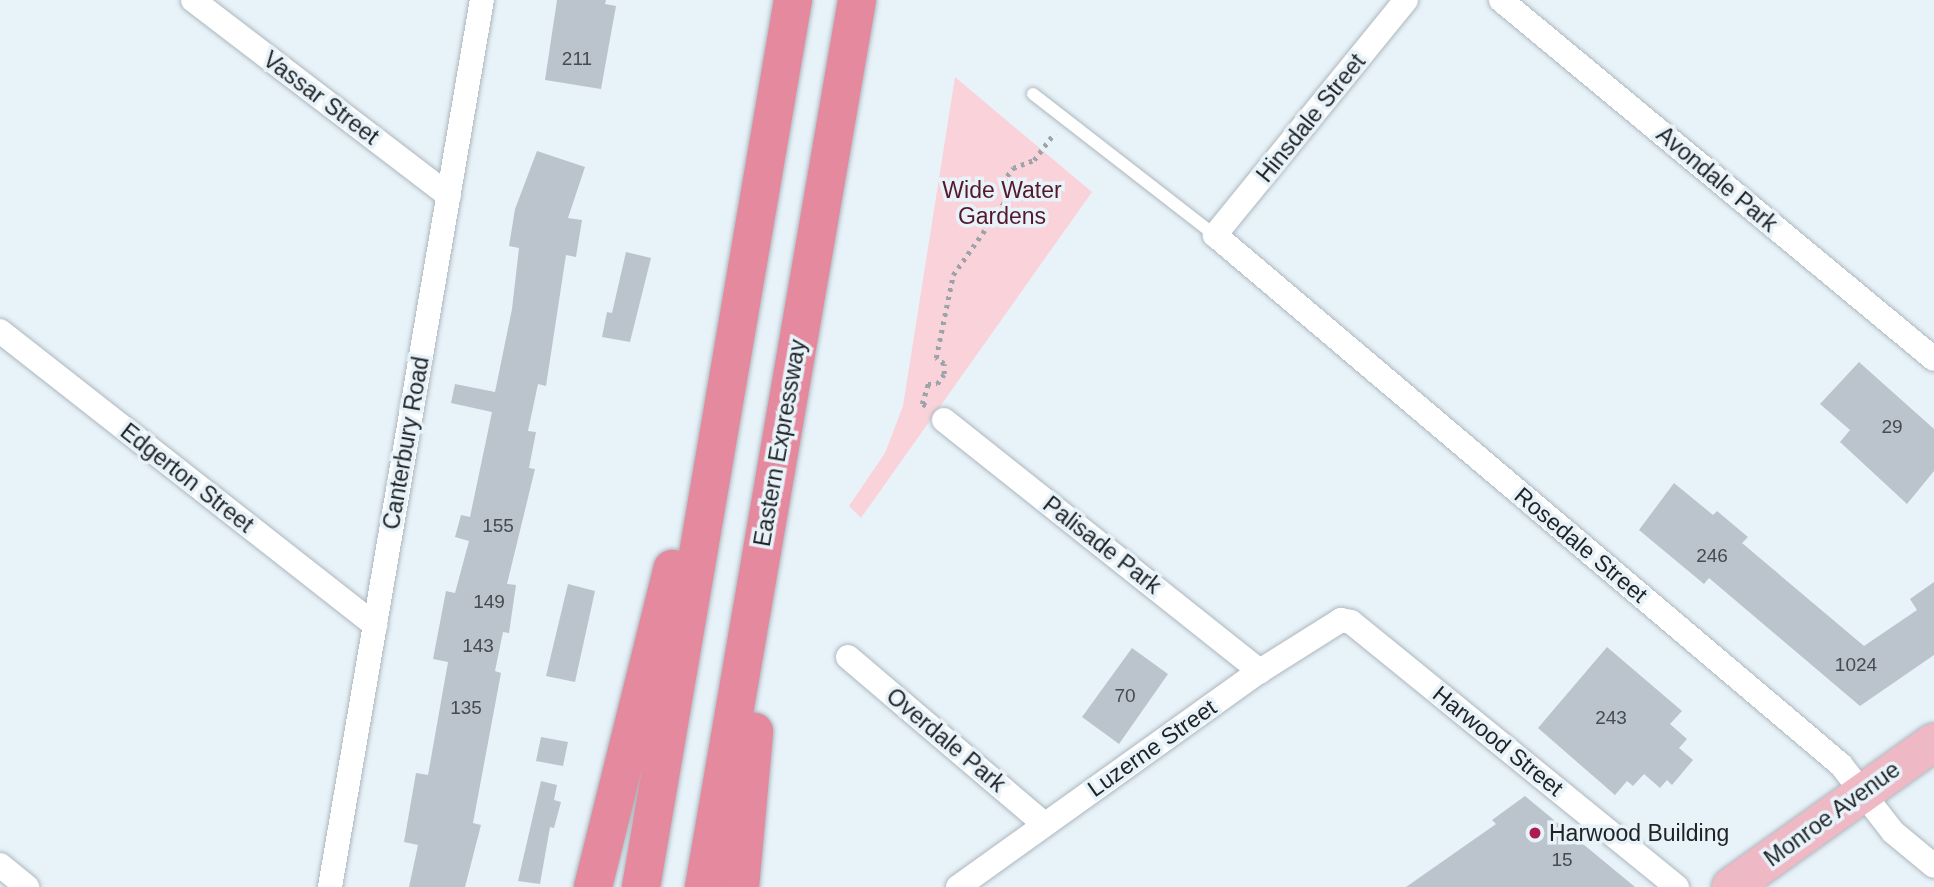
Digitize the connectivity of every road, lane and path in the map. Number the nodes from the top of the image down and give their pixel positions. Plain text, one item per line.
1 (193, 0) edge
2 (482, 0) edge
3 (793, 0) edge
4 (857, 0) edge
5 (1406, 0) edge
6 (1501, 0) edge
7 (1033, 94) dead end
8 (1065, 118) junction
9 (449, 196) junction
10 (1215, 235) junction
11 (747, 271) junction
12 (0, 331) edge
13 (1934, 359) edge
14 (944, 420) joint
15 (779, 447) junction
16 (1352, 622) joint
17 (375, 625) junction
18 (848, 657) dead end
19 (1260, 671) junction
20 (1934, 742) edge
21 (1861, 794) junction
22 (1044, 824) junction
23 (0, 865) edge
24 (1934, 866) edge
25 (27, 887) edge
26 (330, 887) edge
27 (593, 887) edge
28 (641, 887) edge
29 (704, 887) edge
30 (740, 887) edge
31 (958, 887) edge
32 (1677, 887) edge
33 (1731, 887) edge

1 - 9 street, Vassar Street
2 - 9 street, Canterbury Road
3 - 11 highway
4 - 15 highway, Eastern Expressway
5 - 10 street, Hinsdale Street
6 - 13 street, Avondale Park
7 - 8 lane
8 - 10 lane
8 - 14 path
9 - 17 street, Canterbury Road
10 - 21 street, Rosedale Street
11 - 27 highway
11 - 28 highway
12 - 17 street, Edgerton Street
14 - 19 street, Palisade Park
15 - 29 highway, Eastern Expressway
15 - 30 highway
16 - 19 street, Luzerne Street
16 - 32 street, Harwood Street
17 - 26 street, Canterbury Road
18 - 22 street, Overdale Park
19 - 22 street, Luzerne Street
20 - 21 main road, Monroe Avenue
21 - 24 street, Rosedale Street
21 - 33 main road, Monroe Avenue
22 - 31 street, Luzerne Street
23 - 25 street

